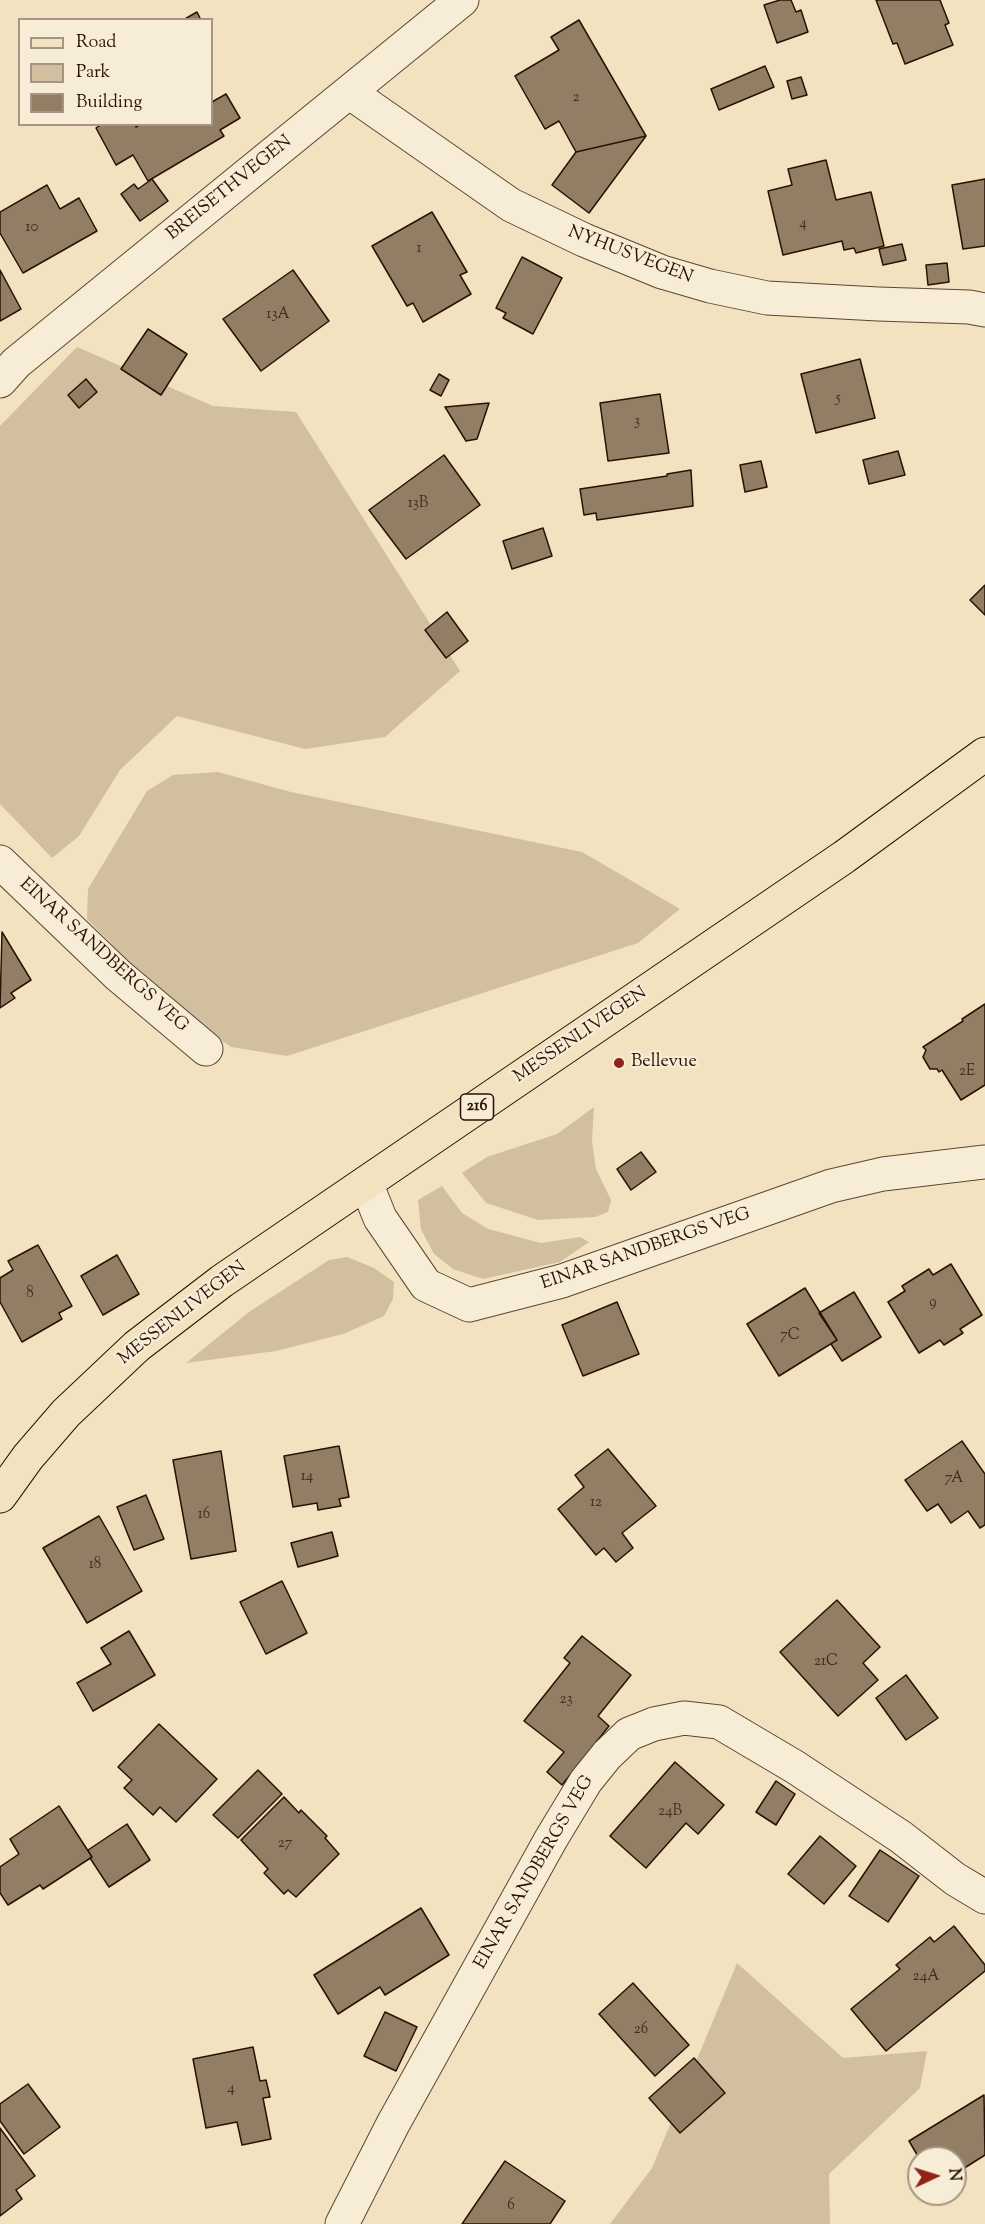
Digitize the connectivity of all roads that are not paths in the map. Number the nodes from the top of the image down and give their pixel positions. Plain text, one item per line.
1 (462, 0) edge
2 (349, 92) junction
3 (985, 309) edge
4 (0, 381) edge
5 (985, 754) edge
6 (0, 862) edge
7 (206, 1049) dead end
8 (985, 1162) edge
9 (366, 1183) junction
10 (0, 1496) edge
11 (985, 1897) edge
12 (342, 2224) edge

1 - 2 street, BREISETHVEGEN
2 - 3 street, NYHUSVEGEN
2 - 4 street, BREISETHVEGEN
5 - 9 main road, MESSENLIVEGEN / 216
6 - 7 street, EINAR SANDBERGS VEG
8 - 9 street, EINAR SANDBERGS VEG
9 - 10 main road, MESSENLIVEGEN / 216
11 - 12 street, EINAR SANDBERGS VEG

